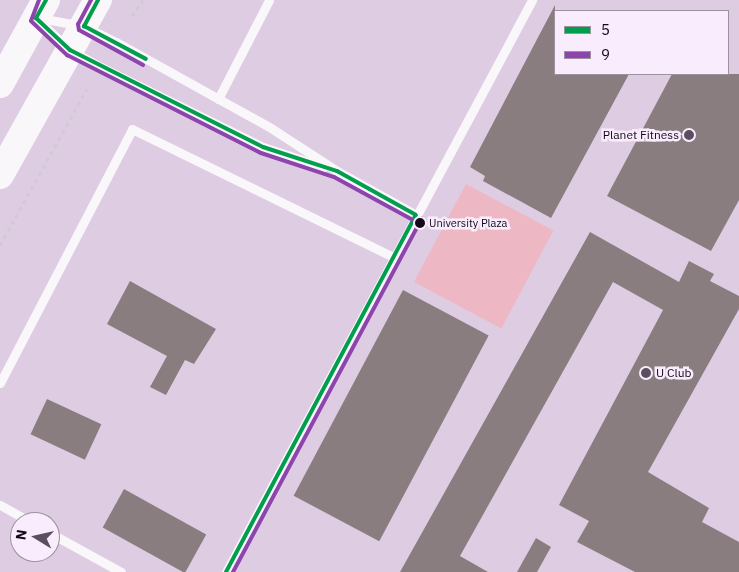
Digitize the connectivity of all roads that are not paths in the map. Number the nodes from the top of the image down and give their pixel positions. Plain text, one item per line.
1 (98, 0) edge
2 (269, 0) edge
3 (532, 0) edge
4 (41, 9) edge
5 (84, 26) junction
6 (70, 50) junction
7 (0, 84) edge
8 (218, 99) junction
9 (337, 171) junction
10 (0, 175) edge
11 (416, 214) junction
12 (393, 257) junction
13 (0, 383) edge
14 (0, 505) edge
15 (13, 512) edge
16 (60, 538) edge
17 (122, 572) edge
18 (226, 572) edge

1 - 5 main road
2 - 8 lane
3 - 11 lane
4 - 5 lane
4 - 6 lane
4 - 7 main road
5 - 6 main road
5 - 8 lane
6 - 9 lane
6 - 10 main road
8 - 9 lane
9 - 11 lane
11 - 12 lane
12 - 13 lane
12 - 18 lane
14 - 15 lane
16 - 17 lane

